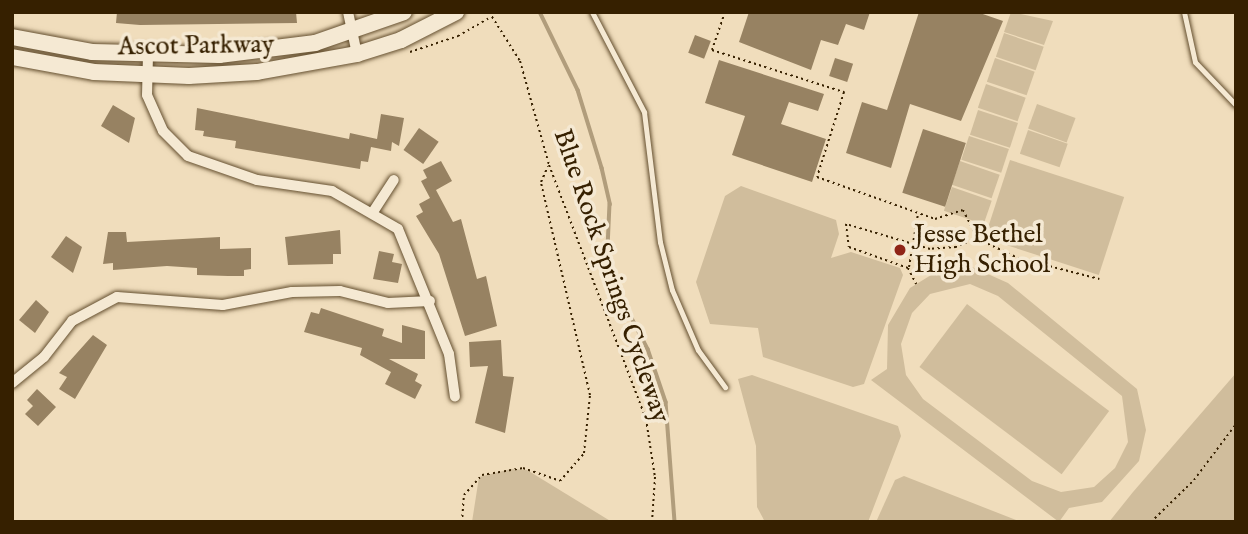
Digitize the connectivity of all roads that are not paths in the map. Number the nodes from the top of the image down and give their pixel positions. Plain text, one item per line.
1 (348, 12) edge
2 (404, 12) edge
3 (456, 12) edge
4 (592, 12) edge
5 (1184, 12) edge
6 (352, 32) junction
7 (12, 37) edge
8 (356, 54) junction
9 (148, 55) junction
10 (12, 57) edge
11 (147, 74) junction
12 (1236, 105) edge
13 (394, 180) dead end
14 (373, 212) junction
15 (430, 302) junction
16 (12, 383) edge
17 (725, 387) dead end
18 (455, 397) dead end

1 - 6 street
2 - 6 main road, Ascot Parkway
3 - 8 main road, Ascot Parkway
4 - 17 lane
5 - 12 lane
6 - 8 street
6 - 9 main road, Ascot Parkway
7 - 9 main road, Ascot Parkway
8 - 11 main road, Ascot Parkway
9 - 11 street
10 - 11 main road, Ascot Parkway
11 - 14 street
13 - 14 street
14 - 15 street
15 - 16 street
15 - 18 street

